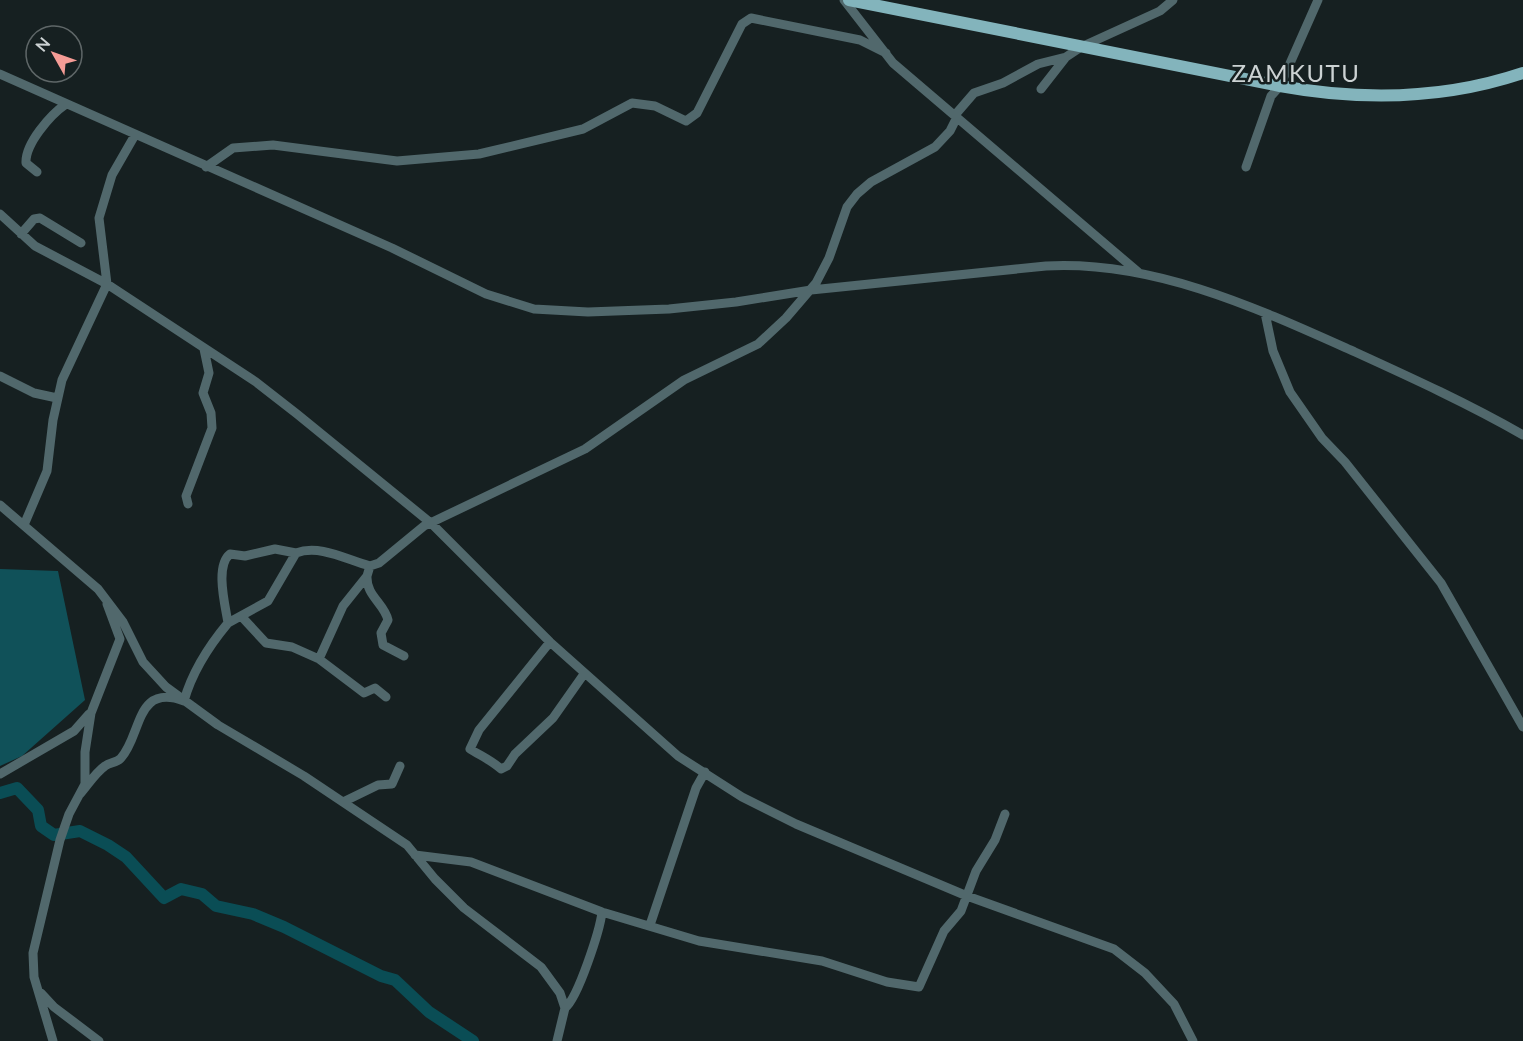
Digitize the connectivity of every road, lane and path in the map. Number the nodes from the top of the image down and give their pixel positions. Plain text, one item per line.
1 (843, 0) edge
2 (849, 0) edge
3 (1173, 0) edge
4 (1318, 0) edge
5 (1081, 46) junction
6 (886, 53) junction
7 (1066, 57) junction
8 (1523, 73) edge
9 (0, 74) edge
10 (1280, 86) junction
11 (1041, 89) dead end
12 (66, 104) junction
13 (956, 116) junction
14 (135, 135) junction
15 (206, 166) junction
16 (1246, 167) dead end
17 (37, 172) dead end
18 (0, 214) edge
19 (21, 234) junction
20 (81, 243) dead end
21 (1138, 273) junction
22 (107, 284) junction
23 (811, 290) junction
24 (1265, 314) junction
25 (204, 350) junction
26 (0, 376) edge
27 (57, 398) junction
28 (1523, 435) edge
29 (188, 504) dead end
30 (0, 505) edge
31 (432, 524) junction
32 (24, 525) junction
33 (296, 553) junction
34 (368, 571) junction
35 (106, 598) junction
36 (241, 616) junction
37 (228, 623) junction
38 (550, 642) junction
39 (404, 656) dead end
40 (319, 659) junction
41 (584, 674) junction
42 (386, 697) dead end
43 (184, 701) junction
44 (91, 712) junction
45 (1523, 727) edge
46 (74, 731) junction
47 (87, 741) junction
48 (400, 766) dead end
49 (705, 772) junction
50 (0, 774) edge
51 (81, 794) junction
52 (343, 802) junction
53 (1005, 814) dead end
54 (414, 855) junction
55 (967, 896) junction
56 (602, 912) junction
57 (650, 926) junction
58 (37, 989) junction
59 (565, 1008) junction
60 (561, 1027) junction
61 (53, 1041) edge
62 (99, 1041) edge
63 (557, 1041) edge
64 (562, 1041) edge
65 (1193, 1041) edge

1 - 6 street
2 - 5 main road
3 - 5 street
4 - 10 street
5 - 7 street
5 - 10 main road
6 - 13 street
6 - 15 street
7 - 11 street
7 - 13 street
8 - 10 main road
9 - 12 street
10 - 16 street
12 - 14 street
12 - 17 street
13 - 21 street
13 - 23 street
14 - 15 street
14 - 22 street
15 - 23 street
18 - 19 street
19 - 20 street
19 - 22 street
21 - 23 street
21 - 24 street
22 - 25 street
22 - 27 street
23 - 31 street
24 - 28 street
24 - 45 street
25 - 29 street
25 - 31 street
26 - 27 street
27 - 32 street
30 - 32 street
31 - 34 street
31 - 38 street
32 - 35 street
33 - 34 street
33 - 36 street
33 - 37 street
34 - 39 street
34 - 40 street
35 - 43 street
35 - 44 street
36 - 37 street
36 - 40 street
37 - 43 street
38 - 41 street
38 - 41 street
40 - 42 street
41 - 49 street
43 - 51 street
43 - 52 street
44 - 46 street
44 - 47 street
46 - 47 street
46 - 50 street
47 - 51 street
48 - 52 street
49 - 55 street
49 - 57 street
51 - 58 street
52 - 54 street
53 - 55 street
54 - 56 street
54 - 59 street
55 - 57 street
55 - 65 street
56 - 57 street
56 - 59 street
58 - 61 street
58 - 62 street
59 - 60 street
60 - 63 street
60 - 64 street

